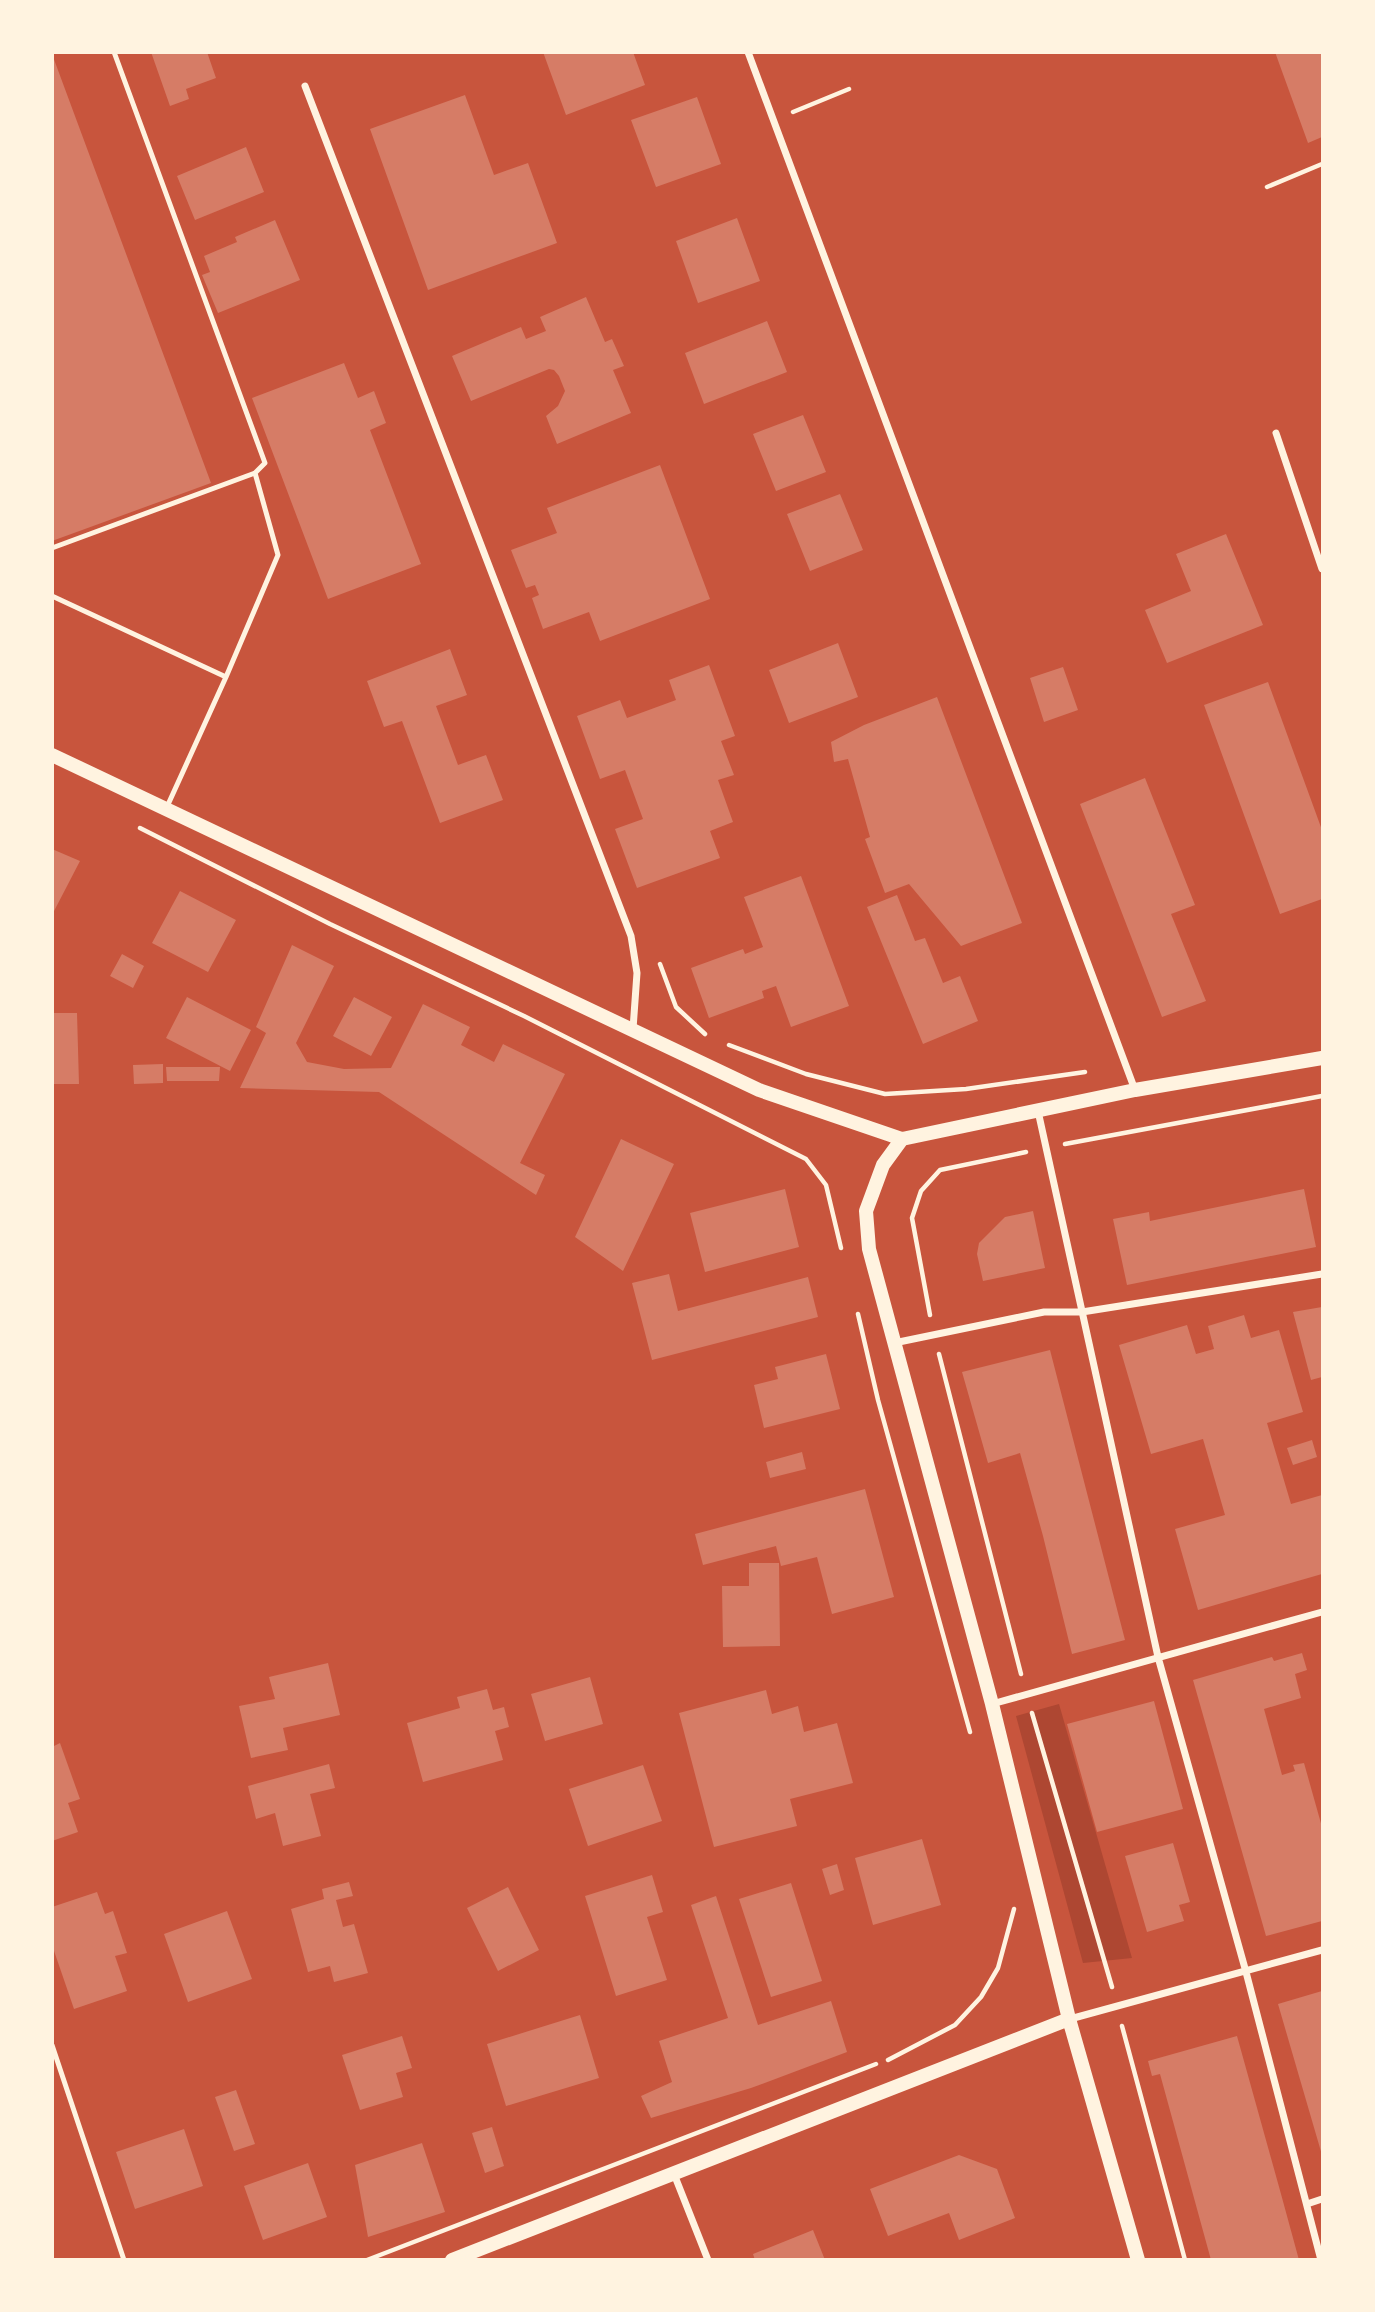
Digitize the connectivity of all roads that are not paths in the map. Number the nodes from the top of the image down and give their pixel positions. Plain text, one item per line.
1 (114, 52) edge
2 (748, 52) edge
3 (305, 86) dead end
4 (1276, 433) dead end
5 (255, 473) junction
6 (52, 548) edge
7 (1322, 569) edge
8 (52, 596) edge
9 (226, 677) junction
10 (52, 755) edge
11 (166, 810) junction
12 (634, 1029) junction
13 (1322, 1058) edge
14 (1135, 1090) junction
15 (1038, 1111) junction
16 (902, 1139) junction
17 (1322, 1274) edge
18 (1082, 1312) junction
19 (894, 1343) junction
20 (1322, 1612) edge
21 (1158, 1657) junction
22 (992, 1704) junction
23 (1322, 1950) edge
24 (1246, 1972) junction
25 (1069, 2019) junction
26 (52, 2045) edge
27 (674, 2173) junction
28 (1322, 2199) edge
29 (1307, 2204) junction
30 (124, 2259) edge
31 (452, 2259) edge
32 (708, 2259) edge
33 (1138, 2259) edge
34 (1321, 2259) edge

1 - 5 lane
2 - 14 street
3 - 12 street
4 - 7 street
5 - 6 lane
5 - 9 lane
8 - 9 lane
9 - 11 lane
10 - 11 main road
11 - 12 main road
12 - 16 main road
13 - 14 main road
14 - 15 main road
15 - 16 main road
15 - 18 street
16 - 19 main road
17 - 18 street
18 - 19 street
18 - 21 street
19 - 22 main road
20 - 21 street
21 - 22 street
21 - 24 street
22 - 25 main road
23 - 24 street
24 - 25 street
24 - 29 street
25 - 27 main road
25 - 33 main road
26 - 30 lane
27 - 31 main road
27 - 32 street
28 - 29 street
29 - 34 street

